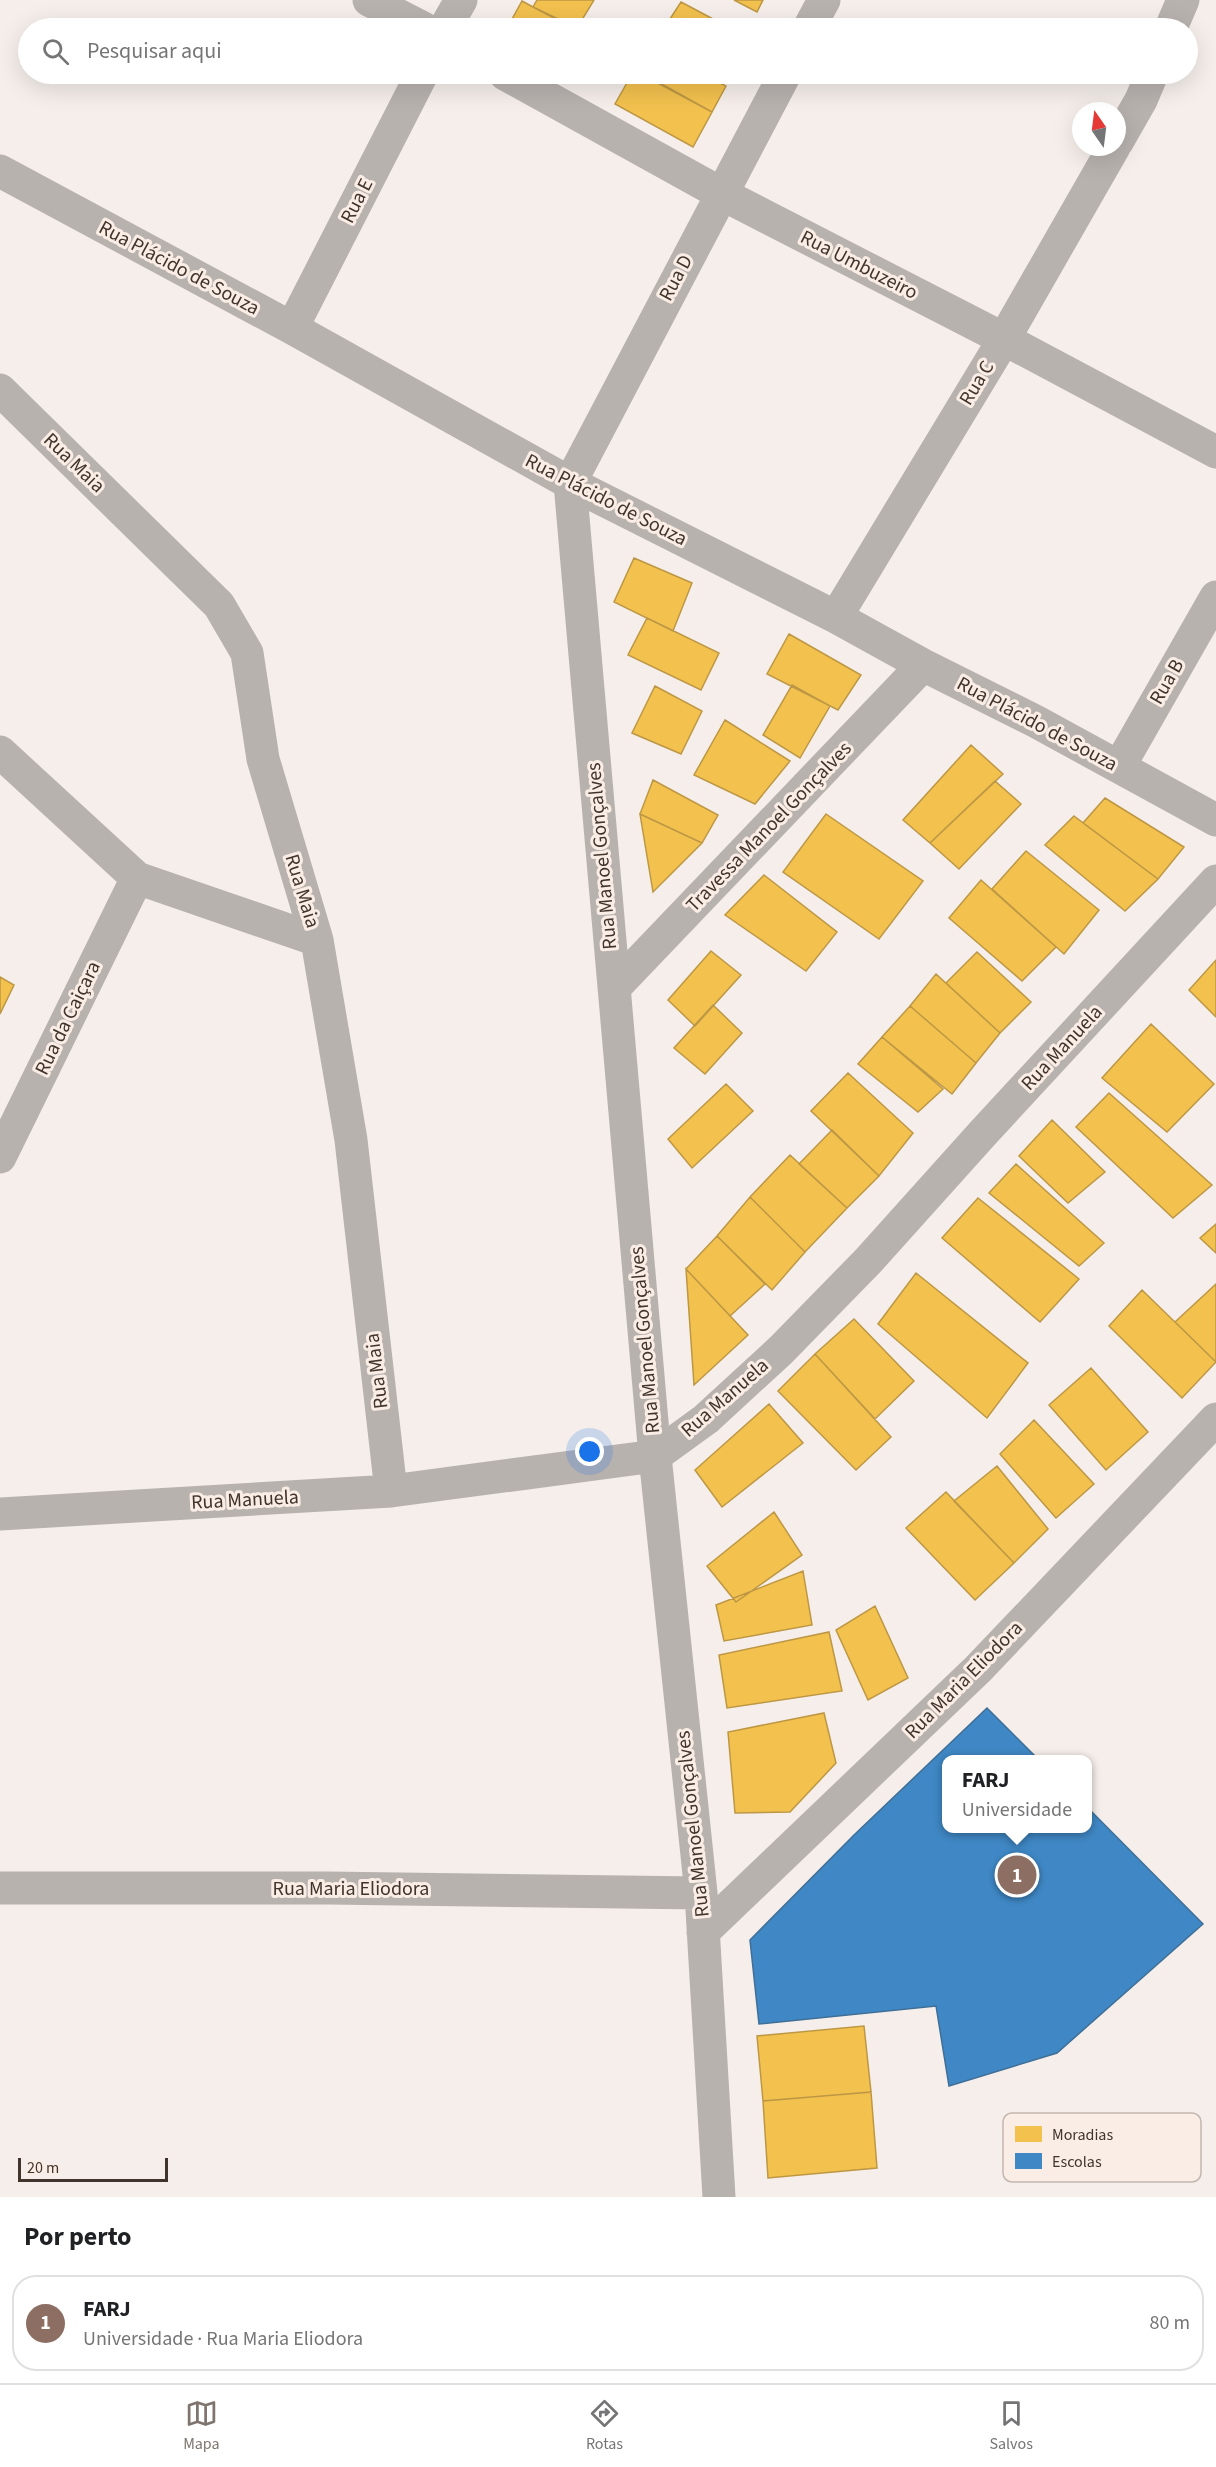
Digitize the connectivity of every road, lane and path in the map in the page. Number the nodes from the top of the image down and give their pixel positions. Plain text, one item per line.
1 (369, 0) edge
2 (461, 0) edge
3 (825, 0) edge
4 (1184, 0) edge
5 (404, 18) edge
6 (451, 18) edge
7 (815, 18) edge
8 (1176, 18) edge
9 (417, 84) edge
10 (523, 84) edge
11 (780, 84) edge
12 (1146, 87) edge
13 (1126, 125) edge
14 (1109, 156) edge
15 (0, 171) edge
16 (720, 193) junction
17 (292, 328) junction
18 (1004, 339) junction
19 (0, 390) edge
20 (1216, 452) edge
21 (570, 483) junction
22 (1216, 597) edge
23 (836, 617) junction
24 (923, 665) junction
25 (0, 752) edge
26 (1119, 767) junction
27 (1216, 820) edge
28 (137, 878) junction
29 (1216, 881) edge
30 (317, 940) junction
31 (614, 988) junction
32 (0, 1157) edge
33 (1216, 1419) edge
34 (655, 1456) junction
35 (391, 1491) junction
36 (0, 1514) edge
37 (0, 1888) edge
38 (701, 1893) junction
39 (704, 1932) junction
40 (718, 2197) edge

1 - 5 street
2 - 6 street
3 - 7 street
4 - 8 street
9 - 17 street, Rua E
10 - 16 street, Rua Umbuzeiro
11 - 16 street, Rua D
12 - 13 street
14 - 18 street, Rua C
15 - 17 street, Rua Plácido de Souza
16 - 18 street, Rua Umbuzeiro
16 - 21 street, Rua D
17 - 21 street, Rua Plácido de Souza
18 - 20 street, Rua Umbuzeiro
18 - 23 street, Rua C
19 - 30 street, Rua Maia
21 - 23 street, Rua Plácido de Souza
21 - 31 street, Rua Manoel Gonçalves
22 - 26 street, Rua B
23 - 24 street, Rua Plácido de Souza
24 - 26 street, Rua Plácido de Souza
24 - 31 street, Travessa Manoel Gonçalves
25 - 28 street
26 - 27 street, Rua Plácido de Souza
28 - 30 street
28 - 32 street, Rua da Caiçara
29 - 34 street, Rua Manuela
30 - 35 street, Rua Maia
31 - 34 street, Rua Manoel Gonçalves
33 - 39 street, Rua Maria Eliodora
34 - 35 street, Rua Manuela
34 - 38 street, Rua Manoel Gonçalves
35 - 36 street, Rua Manuela
37 - 38 street, Rua Maria Eliodora
38 - 39 street, Rua Manoel Gonçalves
39 - 40 street, Rua Manoel Gonçalves

